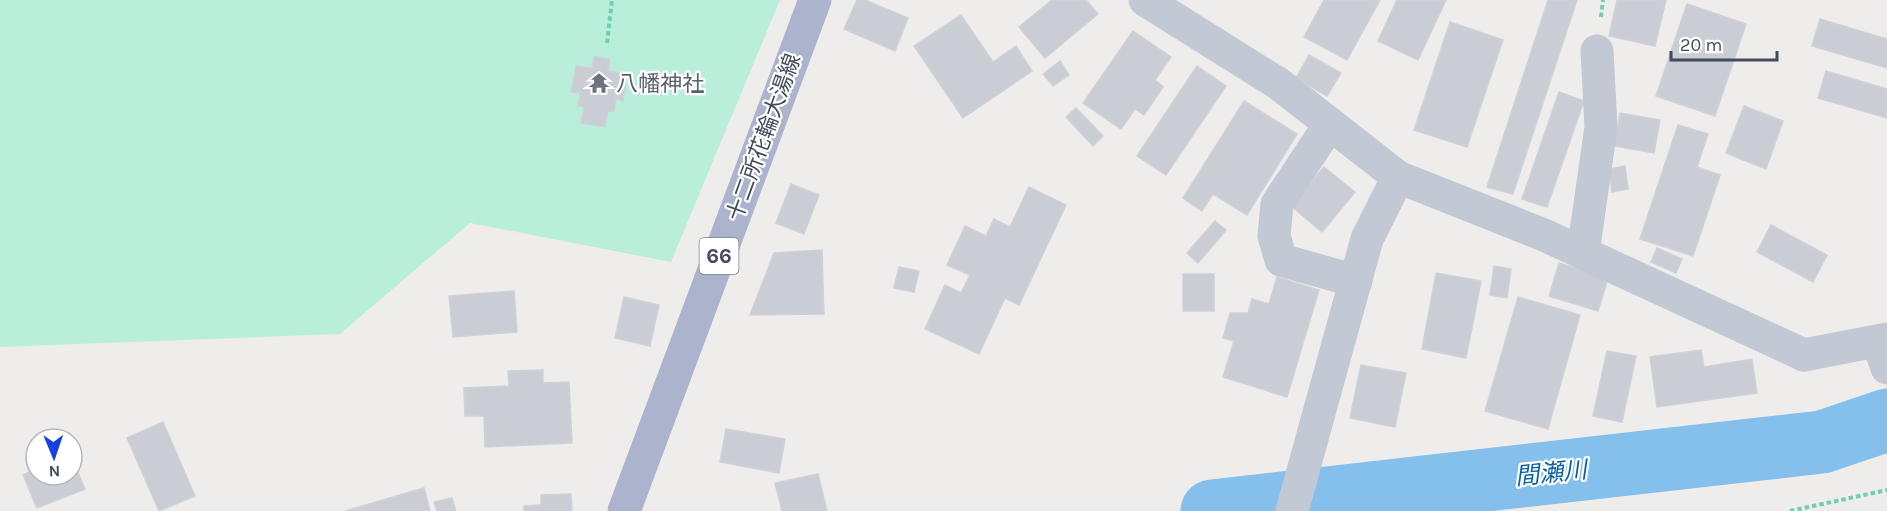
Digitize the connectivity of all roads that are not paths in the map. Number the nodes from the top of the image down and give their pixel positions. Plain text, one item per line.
1 (815, 0) edge
2 (1145, 0) edge
3 (1597, 51) dead end
4 (1330, 124) junction
5 (1398, 177) junction
6 (1583, 253) junction
7 (1356, 280) junction
8 (1885, 354) edge
9 (624, 511) edge
10 (1292, 511) edge

1 - 9 main road, 十二所花輪大湯線 / 66
2 - 4 street
3 - 6 street
4 - 5 street
4 - 7 street
5 - 6 street
5 - 7 street
6 - 8 street
7 - 10 street

